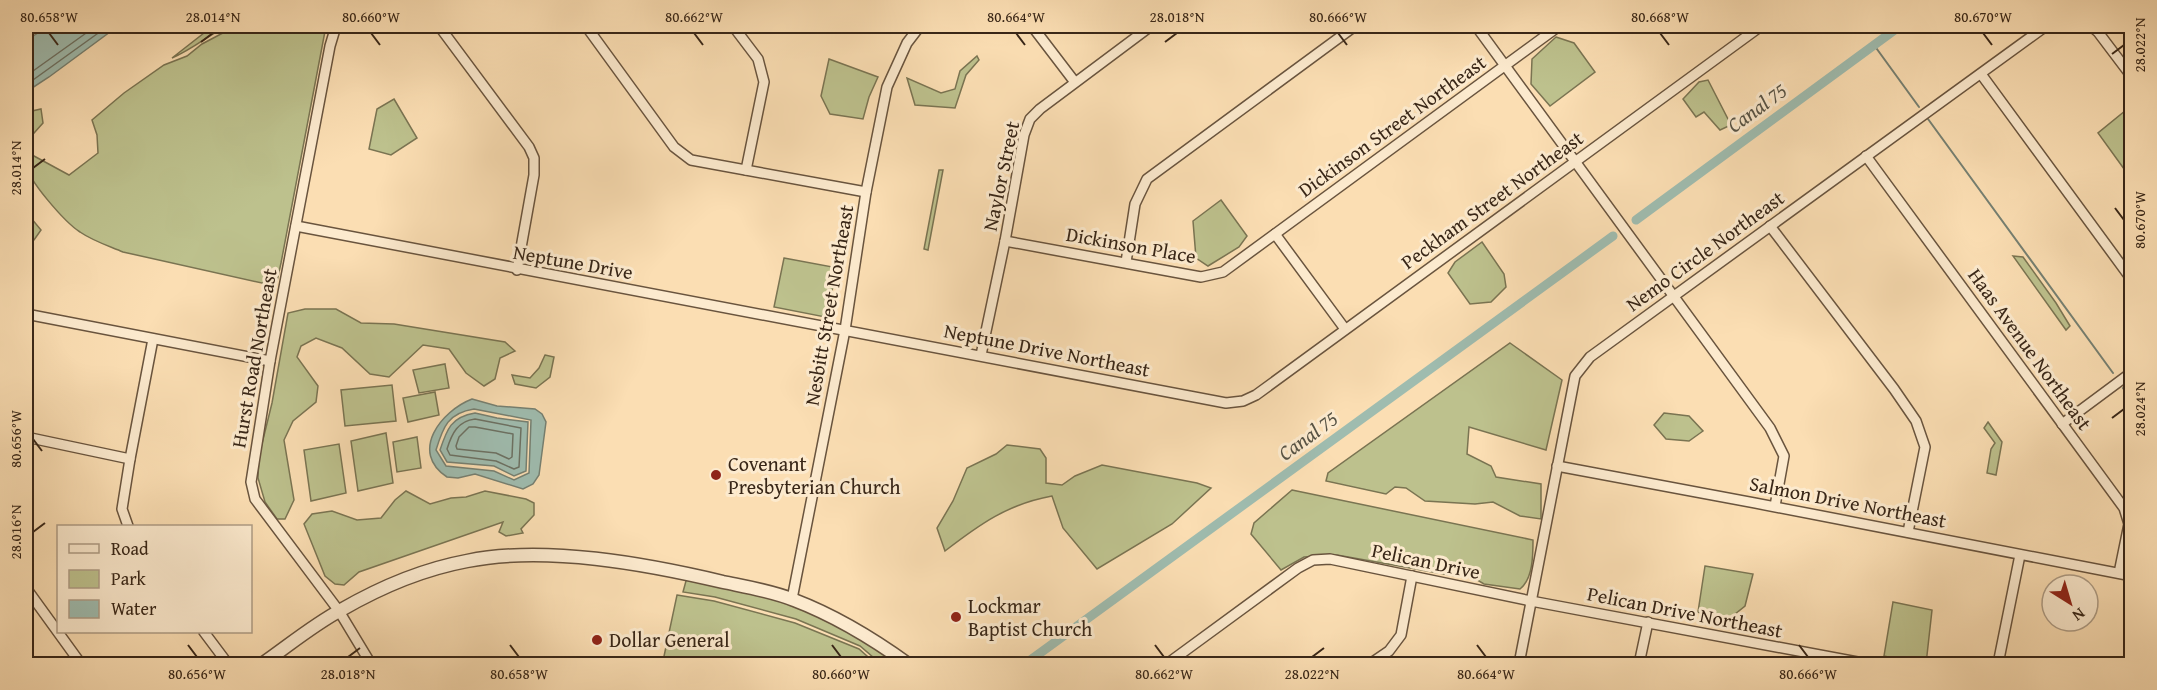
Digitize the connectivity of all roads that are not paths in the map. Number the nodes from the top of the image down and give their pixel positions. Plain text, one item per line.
1 (336, 26) edge
2 (439, 26) edge
3 (586, 26) edge
4 (733, 26) edge
5 (920, 26) edge
6 (1032, 26) edge
7 (1152, 26) edge
8 (1355, 26) edge
9 (1476, 26) edge
10 (1559, 26) edge
11 (1761, 26) edge
12 (2046, 26) edge
13 (2091, 26) edge
14 (1505, 66) junction
15 (1981, 74) junction
16 (2132, 77) edge
17 (1074, 81) junction
18 (1866, 156) junction
19 (1575, 162) junction
20 (746, 170) junction
21 (866, 192) junction
22 (296, 226) junction
23 (1770, 226) junction
24 (1275, 234) junction
25 (1005, 241) junction
26 (1126, 262) junction
27 (517, 270) junction
28 (2132, 280) edge
29 (1674, 297) junction
30 (26, 314) edge
31 (1345, 329) junction
32 (845, 330) junction
33 (153, 339) junction
34 (981, 355) junction
35 (270, 361) junction
36 (2132, 372) edge
37 (1243, 401) joint
38 (2062, 424) junction
39 (26, 437) edge
40 (130, 459) junction
41 (1557, 466) junction
42 (1775, 506) junction
43 (128, 525) edge
44 (1908, 532) junction
45 (2020, 555) junction
46 (2119, 573) junction
47 (1412, 576) junction
48 (2132, 576) edge
49 (26, 588) edge
50 (792, 599) junction
51 (1531, 601) junction
52 (339, 611) junction
53 (1648, 622) junction
54 (57, 631) edge
55 (59, 633) edge
56 (205, 633) edge
57 (1810, 654) junction
58 (81, 664) edge
59 (228, 664) edge
60 (262, 664) edge
61 (371, 664) edge
62 (908, 664) edge
63 (1167, 664) edge
64 (1370, 664) edge
65 (1519, 664) edge
66 (1639, 664) edge
67 (1807, 664) edge
68 (1868, 664) edge
69 (1998, 664) edge

1 - 22 street, Hurst Road Northeast
2 - 27 street
3 - 20 street
4 - 20 street
5 - 21 street, Nesbitt Street Northeast
6 - 17 street
7 - 17 street, Naylor Street
8 - 26 street
9 - 14 street
10 - 14 street, Dickinson Street Northeast
11 - 19 street, Peckham Street Northeast
12 - 15 street, Nemo Circle Northeast
13 - 16 street
14 - 19 street
14 - 24 street, Dickinson Street Northeast
15 - 18 street, Nemo Circle Northeast
15 - 28 street
17 - 25 street, Naylor Street
18 - 23 street, Nemo Circle Northeast
18 - 38 street, Haas Avenue Northeast
19 - 29 street
19 - 31 street, Peckham Street Northeast
20 - 21 street
21 - 32 street, Nesbitt Street Northeast
22 - 27 street, Neptune Drive
22 - 35 street, Hurst Road Northeast
23 - 29 street, Nemo Circle Northeast
23 - 44 street
24 - 26 street, Dickinson Place
24 - 31 street
25 - 26 street, Dickinson Place
25 - 34 street, Naylor Street
27 - 32 street, Neptune Drive
29 - 41 street, Nemo Circle Northeast
29 - 42 street
30 - 33 street
31 - 37 street, Peckham Street Northeast
32 - 34 street, Neptune Drive Northeast
32 - 50 street, Nesbitt Street Northeast
33 - 35 street
33 - 40 street
34 - 37 street, Neptune Drive Northeast
35 - 52 street, Hurst Road Northeast
36 - 38 street
38 - 46 street, Haas Avenue Northeast
39 - 40 street
40 - 43 street
41 - 42 street, Salmon Drive Northeast
41 - 51 street, Nemo Circle Northeast
42 - 44 street, Salmon Drive Northeast
44 - 45 street, Salmon Drive Northeast
45 - 46 street, Salmon Drive Northeast
45 - 69 street
46 - 48 street, Salmon Drive Northeast
47 - 51 street, Pelican Drive
47 - 63 street, Pelican Drive
47 - 64 street
49 - 54 street
50 - 52 street
50 - 62 street
51 - 53 street, Pelican Drive Northeast
51 - 65 street, Nemo Circle Northeast
52 - 60 street
52 - 61 street, Hurst Road Northeast
53 - 57 street, Pelican Drive Northeast
53 - 66 street
55 - 58 street
56 - 59 street
57 - 67 street
57 - 68 street, Pelican Drive Northeast

